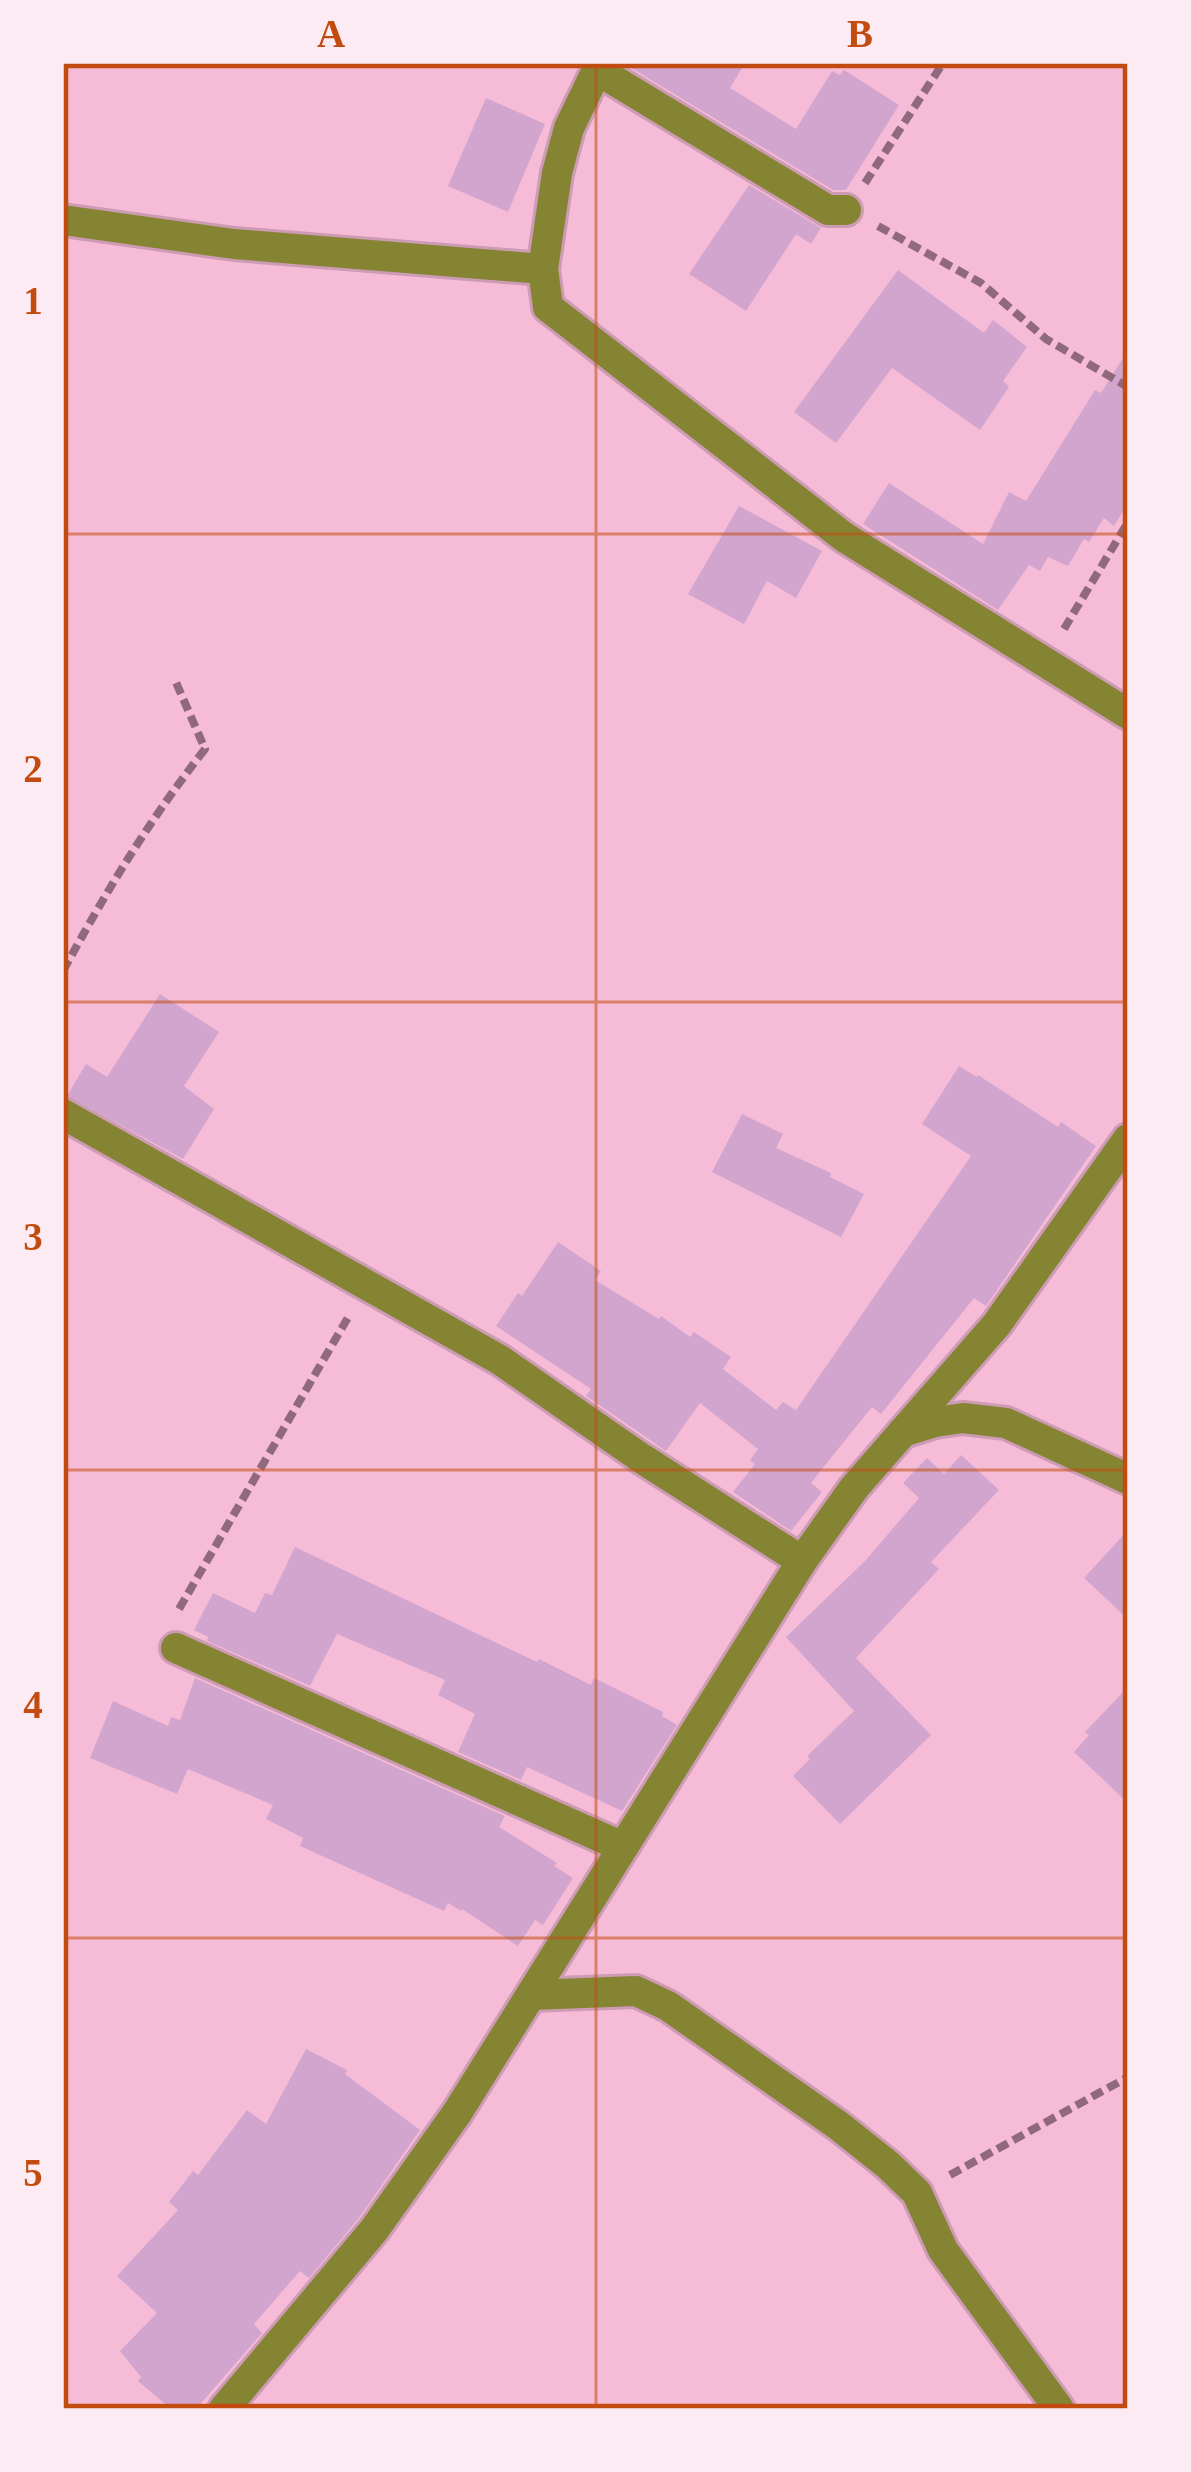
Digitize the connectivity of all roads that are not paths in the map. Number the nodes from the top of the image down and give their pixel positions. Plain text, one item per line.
1 (846, 210) road end
2 (63, 220) edge
3 (543, 269) junction
4 (1128, 714) edge
5 (63, 1114) edge
6 (1128, 1139) edge
7 (901, 1432) junction
8 (1128, 1479) edge
9 (802, 1561) junction
10 (176, 1648) dead end
11 (623, 1847) junction
12 (531, 1995) junction
13 (224, 2409) edge
14 (1059, 2409) edge

1 - 3 street
2 - 3 street
3 - 4 street
5 - 9 street
6 - 7 street
7 - 8 street
7 - 9 street
9 - 11 street
10 - 11 street
11 - 12 street
12 - 13 street
12 - 14 street

